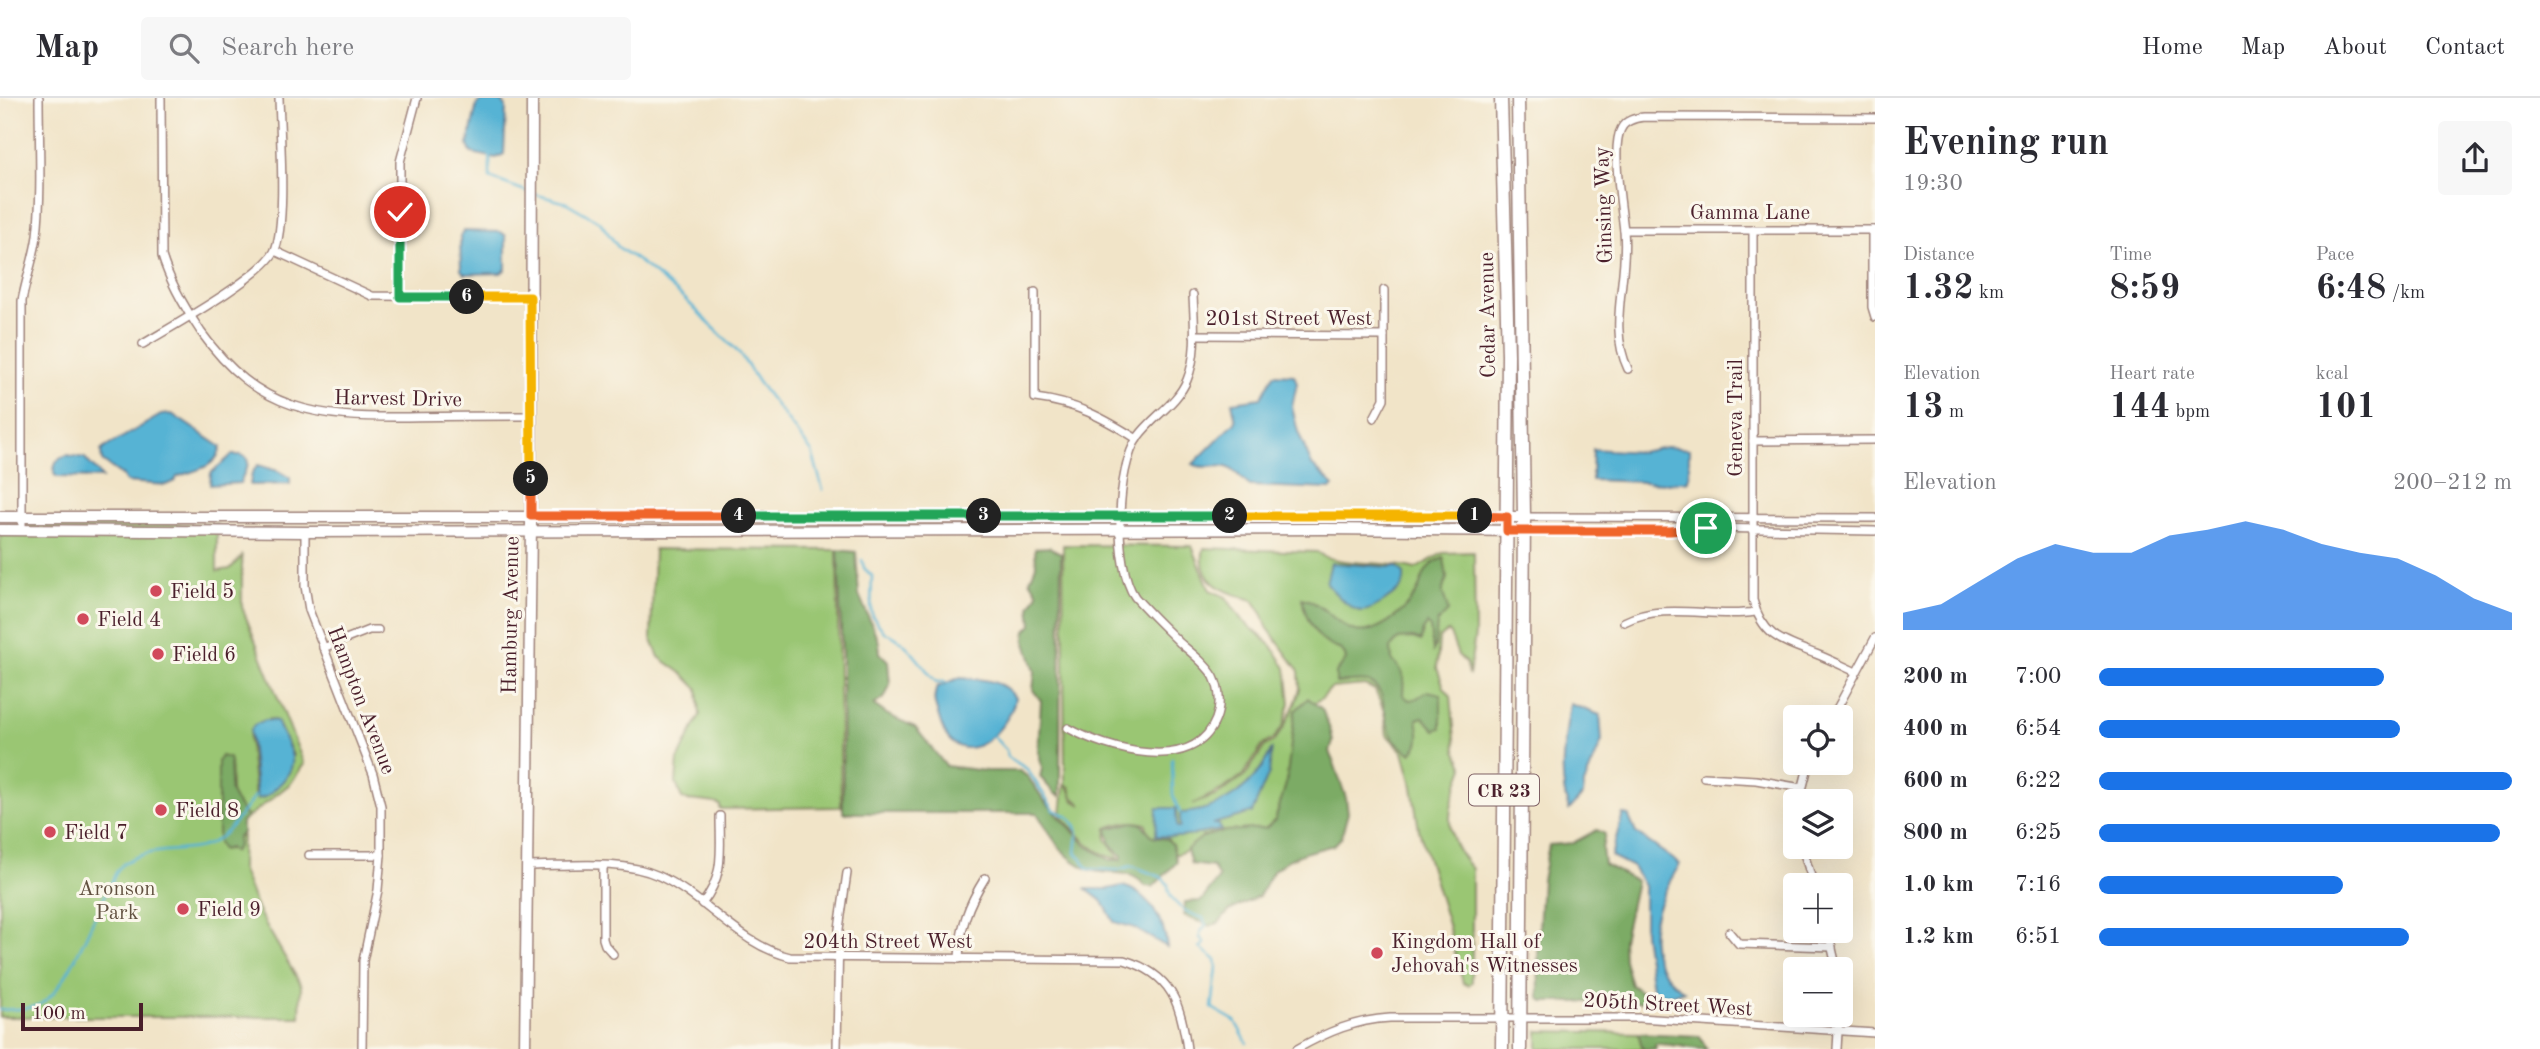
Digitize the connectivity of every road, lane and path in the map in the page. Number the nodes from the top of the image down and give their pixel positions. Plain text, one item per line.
1 (38, 98) edge
2 (161, 98) edge
3 (279, 98) edge
4 (417, 98) edge
5 (532, 98) edge
6 (1501, 98) edge
7 (1518, 98) edge
8 (1875, 118) edge
9 (1624, 230) junction
10 (1753, 230) junction
11 (1874, 230) edge
12 (275, 251) junction
13 (1384, 290) dead end
14 (1035, 292) dead end
15 (1193, 295) dead end
16 (400, 297) junction
17 (530, 297) junction
18 (190, 316) junction
19 (1875, 317) edge
20 (1194, 335) junction
21 (1384, 336) junction
22 (143, 344) dead end
23 (1628, 369) dead end
24 (531, 416) junction
25 (1374, 418) dead end
26 (1136, 439) junction
27 (1753, 440) junction
28 (1875, 440) edge
29 (1121, 516) junction
30 (1752, 516) junction
31 (0, 517) edge
32 (22, 517) junction
33 (1507, 517) junction
34 (1524, 517) junction
35 (1875, 518) edge
36 (531, 524) junction
37 (0, 530) edge
38 (22, 530) junction
39 (1752, 530) junction
40 (1121, 531) junction
41 (1507, 531) junction
42 (1524, 531) junction
43 (1875, 531) edge
44 (305, 532) junction
45 (1755, 612) junction
46 (1624, 622) dead end
47 (378, 630) dead end
48 (1875, 638) edge
49 (323, 648) junction
50 (1856, 672) junction
51 (1839, 705) edge
52 (1068, 728) dead end
53 (1806, 775) edge
54 (1704, 777) dead end
55 (1802, 788) joint
56 (720, 816) dead end
57 (309, 855) dead end
58 (381, 855) junction
59 (527, 866) junction
60 (603, 866) junction
61 (847, 873) dead end
62 (985, 878) dead end
63 (702, 904) junction
64 (1729, 932) dead end
65 (1831, 943) edge
66 (1832, 947) junction
67 (613, 954) dead end
68 (1834, 957) edge
69 (959, 958) junction
70 (838, 959) junction
71 (1502, 1018) junction
72 (1520, 1018) junction
73 (1838, 1027) edge
74 (1838, 1031) junction
75 (1875, 1033) edge
76 (1313, 1040) junction
77 (362, 1049) edge
78 (525, 1049) edge
79 (837, 1049) edge
80 (1187, 1049) edge
81 (1297, 1049) edge
82 (1317, 1049) edge
83 (1502, 1049) edge
84 (1520, 1049) edge
85 (1837, 1049) edge

1 - 32 street
2 - 18 street, Harvest Drive
3 - 12 street
4 - 16 street
5 - 17 main road, Hamburg Avenue
6 - 33 main road, Cedar Avenue / CR 23
7 - 34 main road, Cedar Avenue / CR 23
8 - 9 street, Ginsing Way
9 - 10 street, Gamma Lane
9 - 23 street, Ginsing Way
10 - 11 street, Gamma Lane
10 - 27 street, Geneva Trail
11 - 19 street
12 - 16 street
12 - 18 street
13 - 21 street
14 - 26 street
15 - 20 street
16 - 17 street
17 - 24 main road, Hamburg Avenue
18 - 22 street
18 - 24 street, Harvest Drive
20 - 21 street, 201st Street West
20 - 26 street
21 - 25 street
24 - 36 main road, Hamburg Avenue
26 - 29 street
27 - 28 street
27 - 30 street, Geneva Trail
29 - 33 main road
29 - 36 main road
29 - 40 street
30 - 34 street
30 - 35 street
30 - 39 street, Geneva Trail
31 - 32 main road
32 - 36 main road
32 - 38 street
33 - 34 main road
33 - 41 main road, Cedar Avenue / CR 23
34 - 42 main road, CR 23
36 - 40 main road
36 - 44 main road
36 - 59 main road, Hamburg Avenue
37 - 38 main road
38 - 44 main road
39 - 42 street
39 - 43 street
39 - 45 street, Geneva Trail
40 - 41 main road
40 - 52 street
41 - 42 main road
41 - 71 main road, CR 23
42 - 72 main road, CR 23
44 - 49 street, Hampton Avenue
45 - 46 street
45 - 50 street
47 - 49 street
48 - 50 street
49 - 58 street, Hampton Avenue
50 - 51 street
53 - 55 street
54 - 55 street
56 - 63 street
57 - 58 street
58 - 77 street, Hampton Avenue
59 - 60 street, 204th Street West
59 - 78 main road, Hamburg Avenue
60 - 63 street, 204th Street West
60 - 67 street
61 - 70 street
62 - 69 street
63 - 70 street, 204th Street West
64 - 66 street
65 - 66 street
66 - 68 street
69 - 70 street, 204th Street West
69 - 80 street, 204th Street West
70 - 79 street
71 - 72 street, 205th Street West
71 - 76 street, 205th Street West
71 - 83 main road, CR 23
72 - 74 street, 205th Street West
72 - 84 main road, CR 23
73 - 74 street
74 - 75 street, 205th Street West
74 - 85 street
76 - 81 street
76 - 82 street

